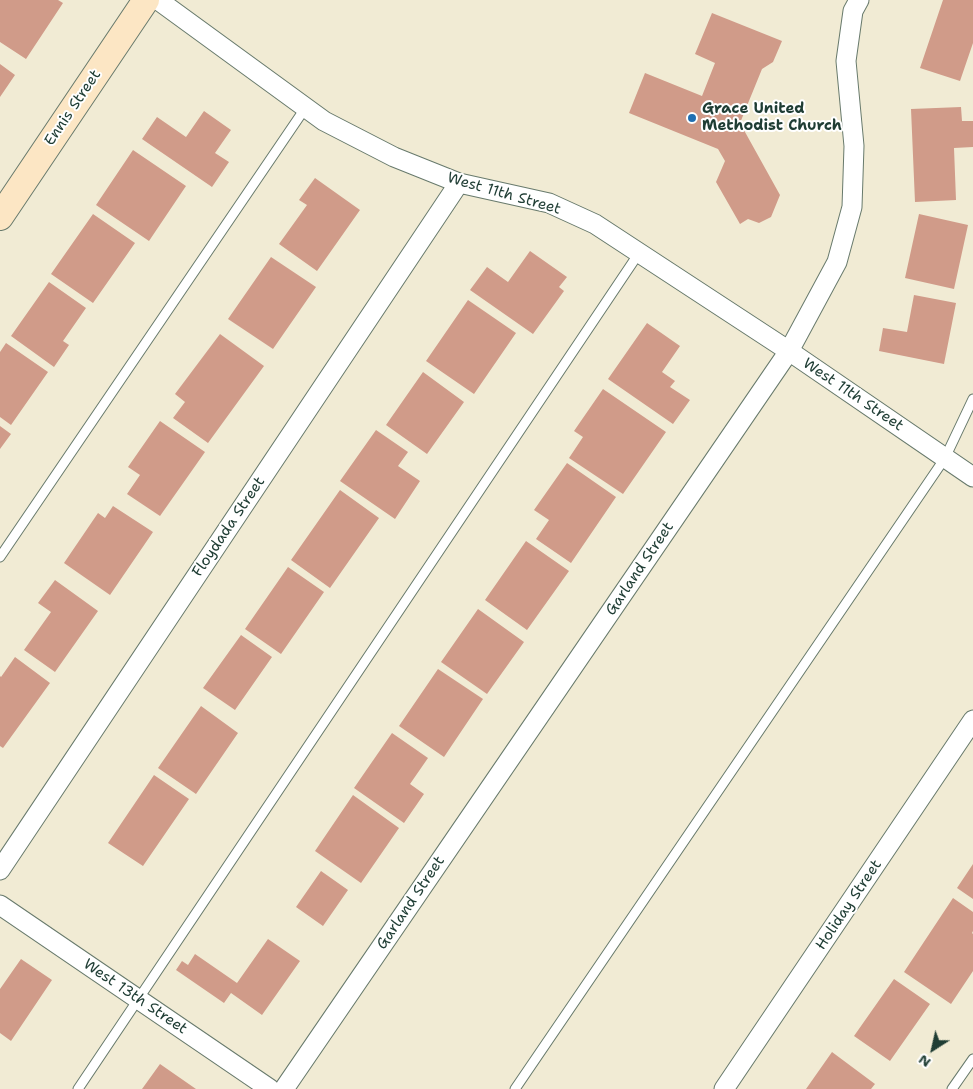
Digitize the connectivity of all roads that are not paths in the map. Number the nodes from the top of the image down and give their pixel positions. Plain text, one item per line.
1 (146, 0) edge
2 (158, 0) edge
3 (859, 0) edge
4 (306, 107) junction
5 (459, 184) junction
6 (0, 217) edge
7 (639, 253) junction
8 (789, 351) junction
9 (973, 399) edge
10 (945, 458) junction
11 (973, 477) edge
12 (0, 557) edge
13 (973, 720) edge
14 (0, 870) edge
15 (0, 905) edge
16 (138, 999) junction
17 (973, 1058) edge
18 (78, 1089) edge
19 (270, 1089) edge
20 (284, 1089) edge
21 (515, 1089) edge
22 (724, 1089) edge
23 (952, 1089) edge

1 - 6 main road, Ennis Street
2 - 4 street, West 11th Street
3 - 8 street, Garland Street
4 - 5 street, West 11th Street
4 - 12 lane
5 - 7 street, West 11th Street
5 - 14 street, Floydada Street
7 - 8 street, West 11th Street
7 - 16 lane
8 - 10 street, West 11th Street
8 - 20 street, Garland Street
9 - 10 lane
10 - 11 street, West 11th Street
10 - 21 lane
13 - 22 street, Holiday Street
15 - 16 street, West 13th Street
16 - 18 lane
16 - 19 street, West 13th Street
17 - 23 lane

